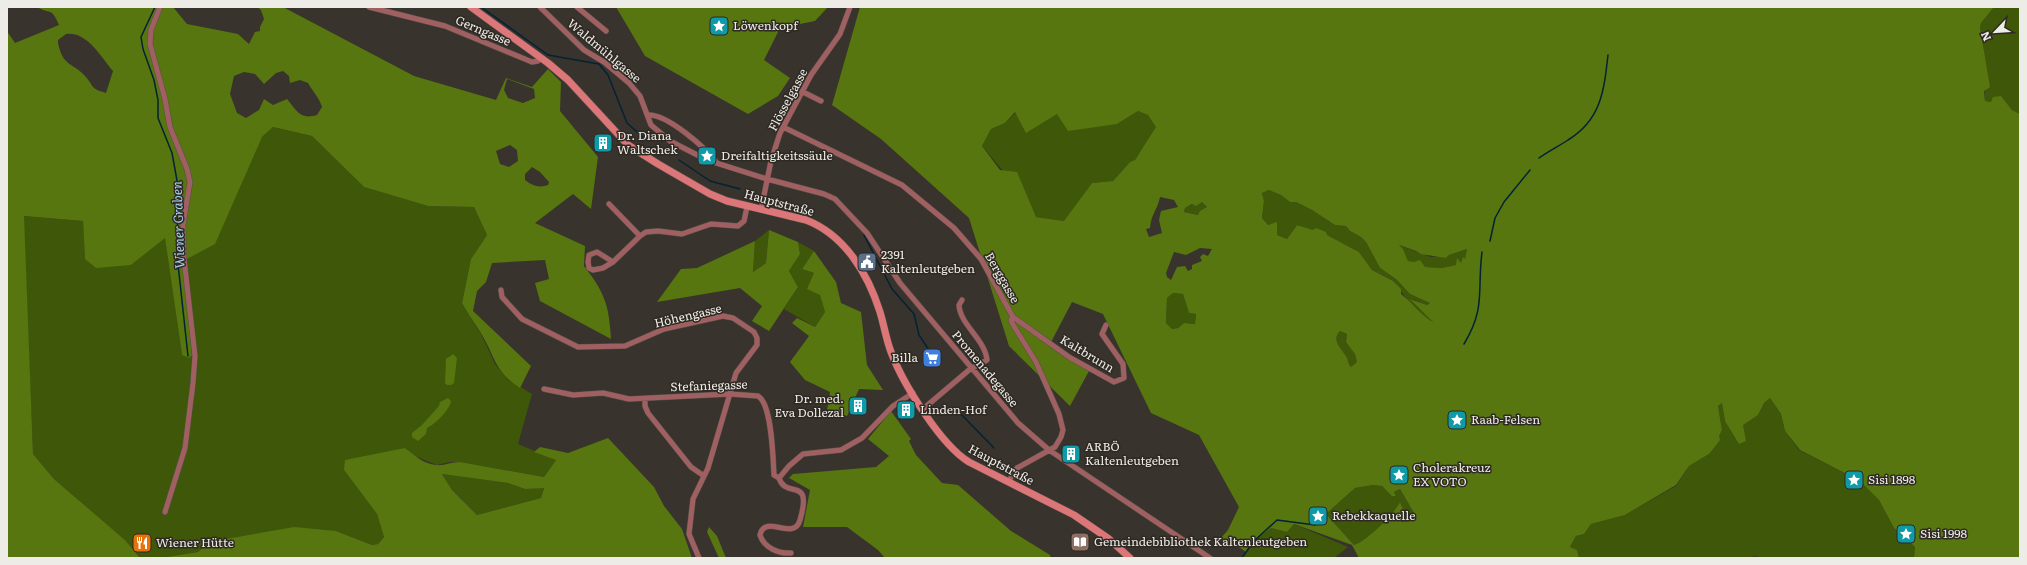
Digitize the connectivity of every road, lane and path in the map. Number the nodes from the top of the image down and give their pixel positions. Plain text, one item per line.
1 (160, 7) edge
2 (369, 7) edge
3 (471, 7) edge
4 (540, 7) edge
5 (577, 7) edge
6 (850, 7) edge
7 (606, 31) dead end
8 (541, 58) junction
9 (803, 92) junction
10 (821, 101) dead end
11 (649, 115) junction
12 (783, 127) junction
13 (717, 163) junction
14 (767, 179) junction
15 (608, 204) dead end
16 (747, 206) junction
17 (761, 210) junction
18 (640, 236) junction
19 (613, 262) junction
20 (501, 290) dead end
21 (962, 300) dead end
22 (1013, 317) junction
23 (1106, 325) dead end
24 (972, 369) junction
25 (544, 389) dead end
26 (913, 393) junction
27 (730, 394) junction
28 (645, 399) junction
29 (923, 409) junction
30 (1048, 450) junction
31 (704, 476) junction
32 (779, 478) junction
33 (1008, 482) junction
34 (166, 512) dead end
35 (792, 553) dead end
36 (699, 558) edge
37 (1130, 558) edge
38 (1210, 558) edge

1 - 34 street
2 - 8 street, Gerngasse
3 - 8 main road, Hauptstraße
4 - 11 street, Waldmühlgasse
5 - 7 street
6 - 9 street, Flösselgasse
8 - 16 main road, Hauptstraße
9 - 10 street
9 - 12 street, Flösselgasse
11 - 13 street
11 - 13 street, Waldmühlgasse
12 - 14 street, Flösselgasse
12 - 22 street, Berggasse
13 - 14 street, Promenadegasse
14 - 17 street, Flösselgasse
14 - 24 street, Promenadegasse
15 - 18 street
16 - 17 main road, Hauptstraße
16 - 18 street
17 - 26 main road, Hauptstraße
18 - 19 street
19 - 19 street
20 - 27 street, Höhengasse
21 - 24 street
22 - 23 street, Kaltbrunn
22 - 30 street, Berggasse
24 - 29 street
24 - 30 street, Promenadegasse
25 - 28 street, Stefaniegasse
26 - 29 main road, Hauptstraße
26 - 32 street
27 - 28 street, Stefaniegasse
27 - 31 street, Höhengasse
27 - 32 street, Stefaniegasse
28 - 31 street
29 - 33 main road, Hauptstraße
30 - 33 street, Berggasse
30 - 38 street, Promenadegasse
31 - 36 street, Höhengasse
32 - 35 street
33 - 37 main road, Hauptstraße

